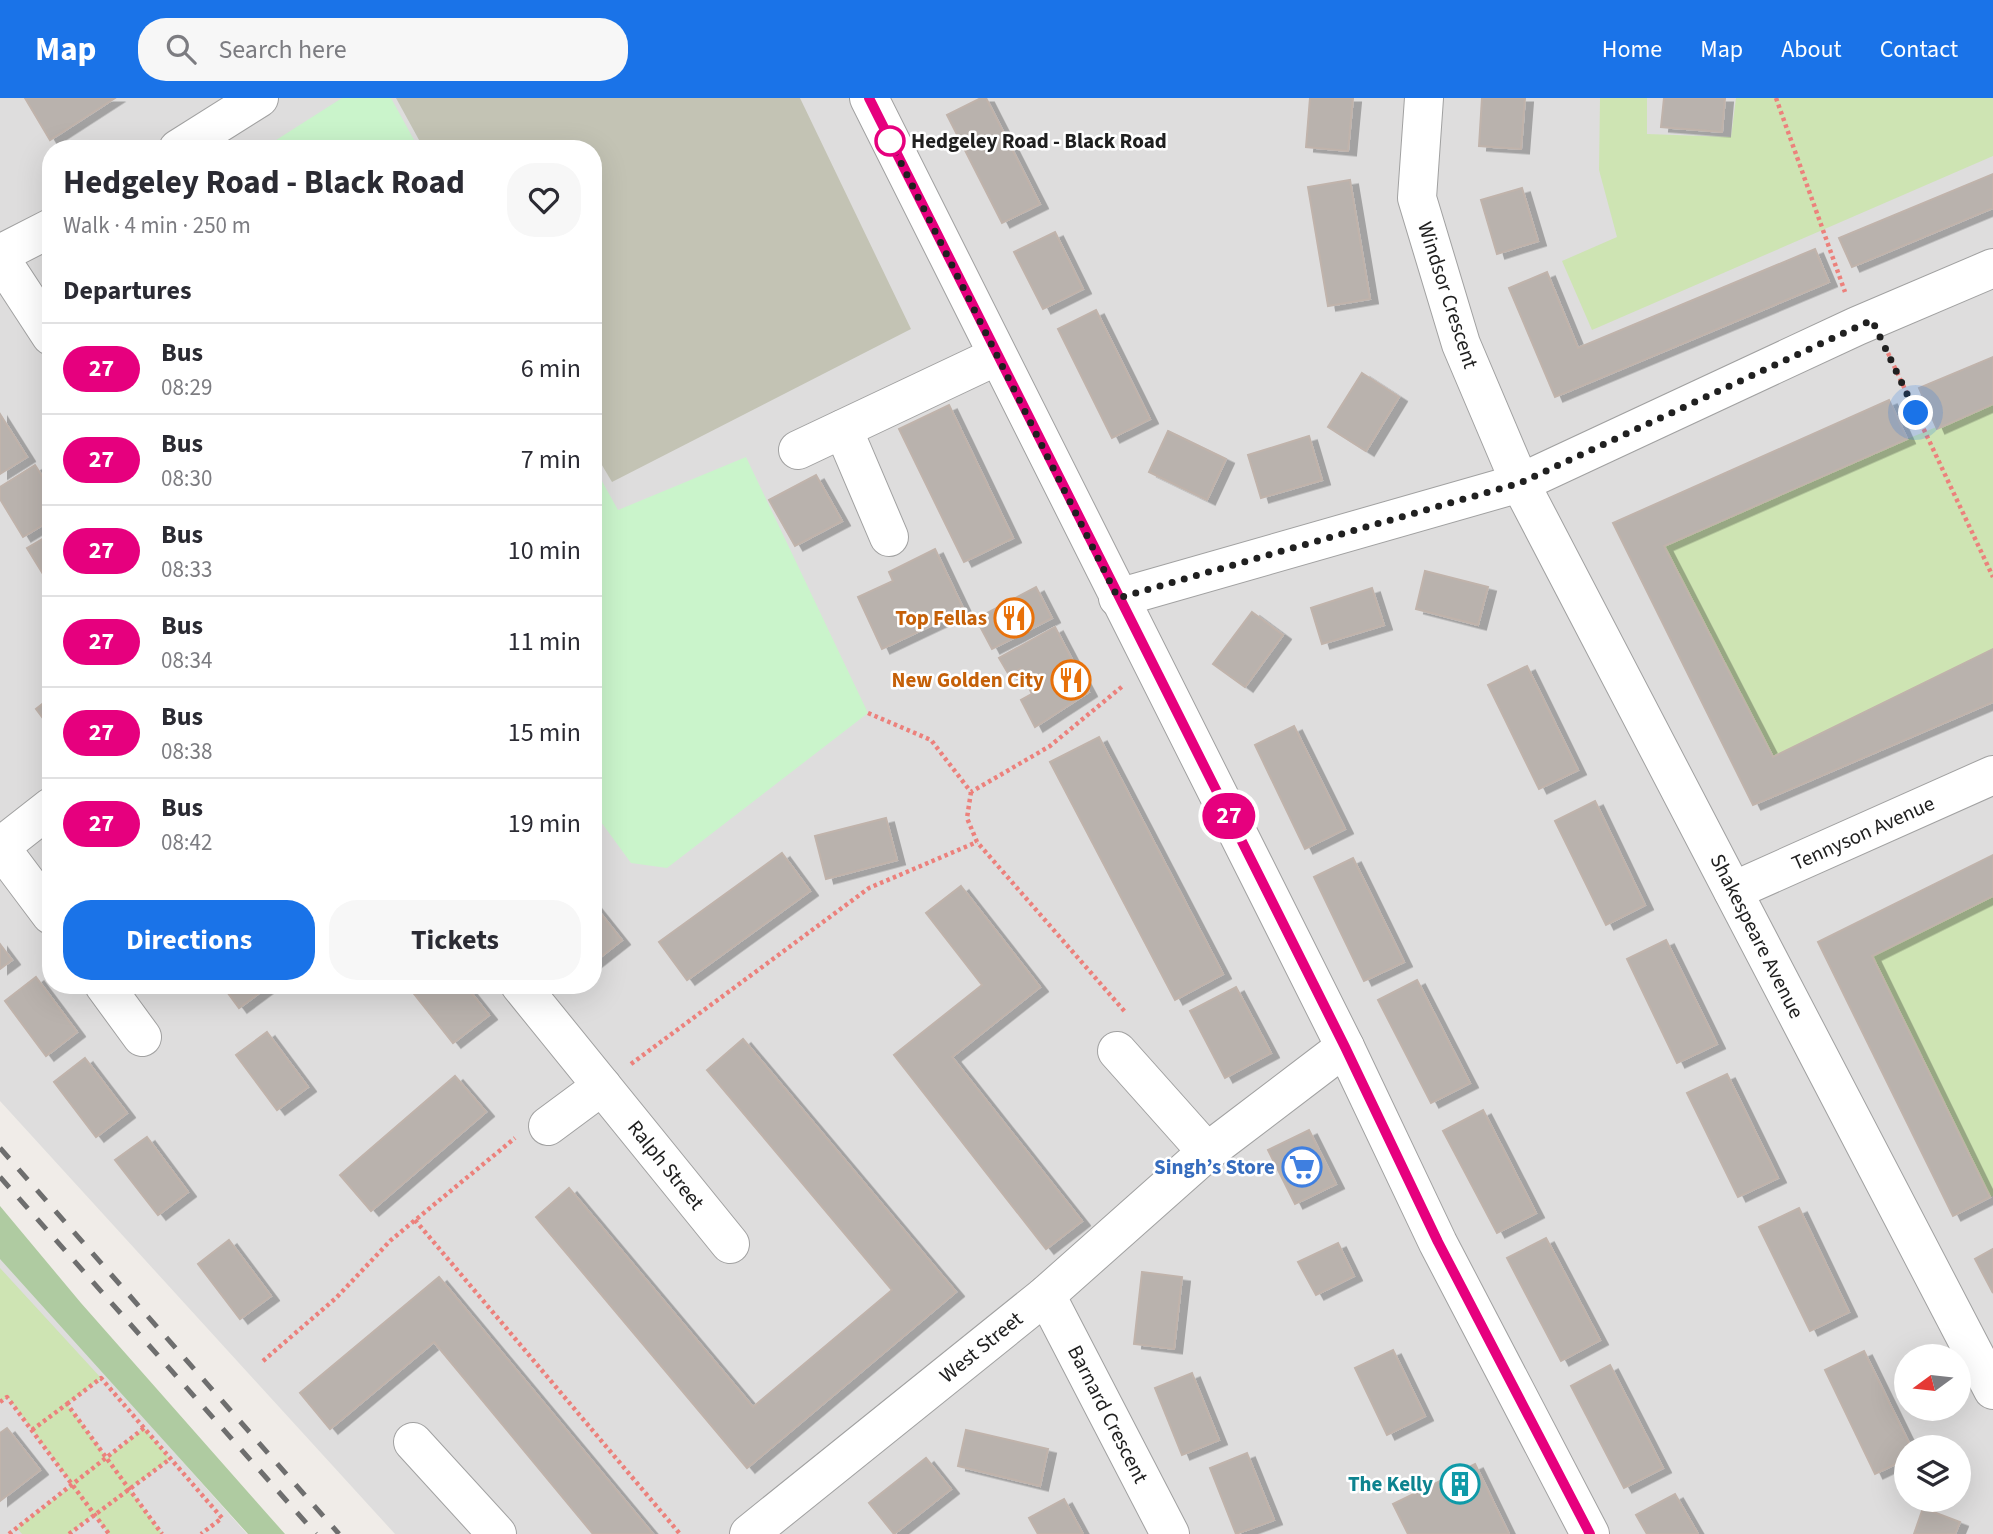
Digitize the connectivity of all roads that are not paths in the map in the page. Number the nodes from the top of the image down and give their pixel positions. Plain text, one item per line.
1 (259, 98) edge
2 (869, 98) edge
3 (1424, 98) edge
4 (192, 140) edge
5 (42, 233) edge
6 (0, 256) edge
7 (1993, 268) edge
8 (42, 322) edge
9 (997, 356) junction
10 (843, 429) junction
11 (798, 450) dead end
12 (1520, 483) junction
13 (889, 537) dead end
14 (1118, 598) junction
15 (1993, 775) edge
16 (42, 814) edge
17 (0, 847) edge
18 (1734, 891) junction
19 (42, 903) edge
20 (111, 994) edge
21 (527, 994) edge
22 (142, 1037) dead end
23 (1345, 1047) junction
24 (1117, 1051) road end
25 (602, 1086) junction
26 (548, 1126) road end
27 (1207, 1152) junction
28 (730, 1244) dead end
29 (1046, 1295) junction
30 (1993, 1391) edge
31 (412, 1442) dead end
32 (497, 1534) edge
33 (749, 1534) edge
34 (1170, 1534) edge
35 (1590, 1534) edge

1 - 4 street
2 - 9 street
3 - 12 street, Windsor Crescent
5 - 6 street
6 - 8 street
7 - 12 street
9 - 10 street
9 - 14 street
10 - 11 street
10 - 13 street
12 - 14 street
12 - 18 street, Shakespeare Avenue
14 - 23 street
15 - 18 street, Tennyson Avenue
16 - 17 street
17 - 19 street
18 - 30 street, Shakespeare Avenue
20 - 22 street
21 - 25 street, Ralph Street
23 - 27 street, West Street
23 - 35 street
24 - 27 street
25 - 26 street
25 - 28 street, Ralph Street
27 - 29 street, West Street
29 - 33 street, West Street
29 - 34 street, Barnard Crescent
31 - 32 street

